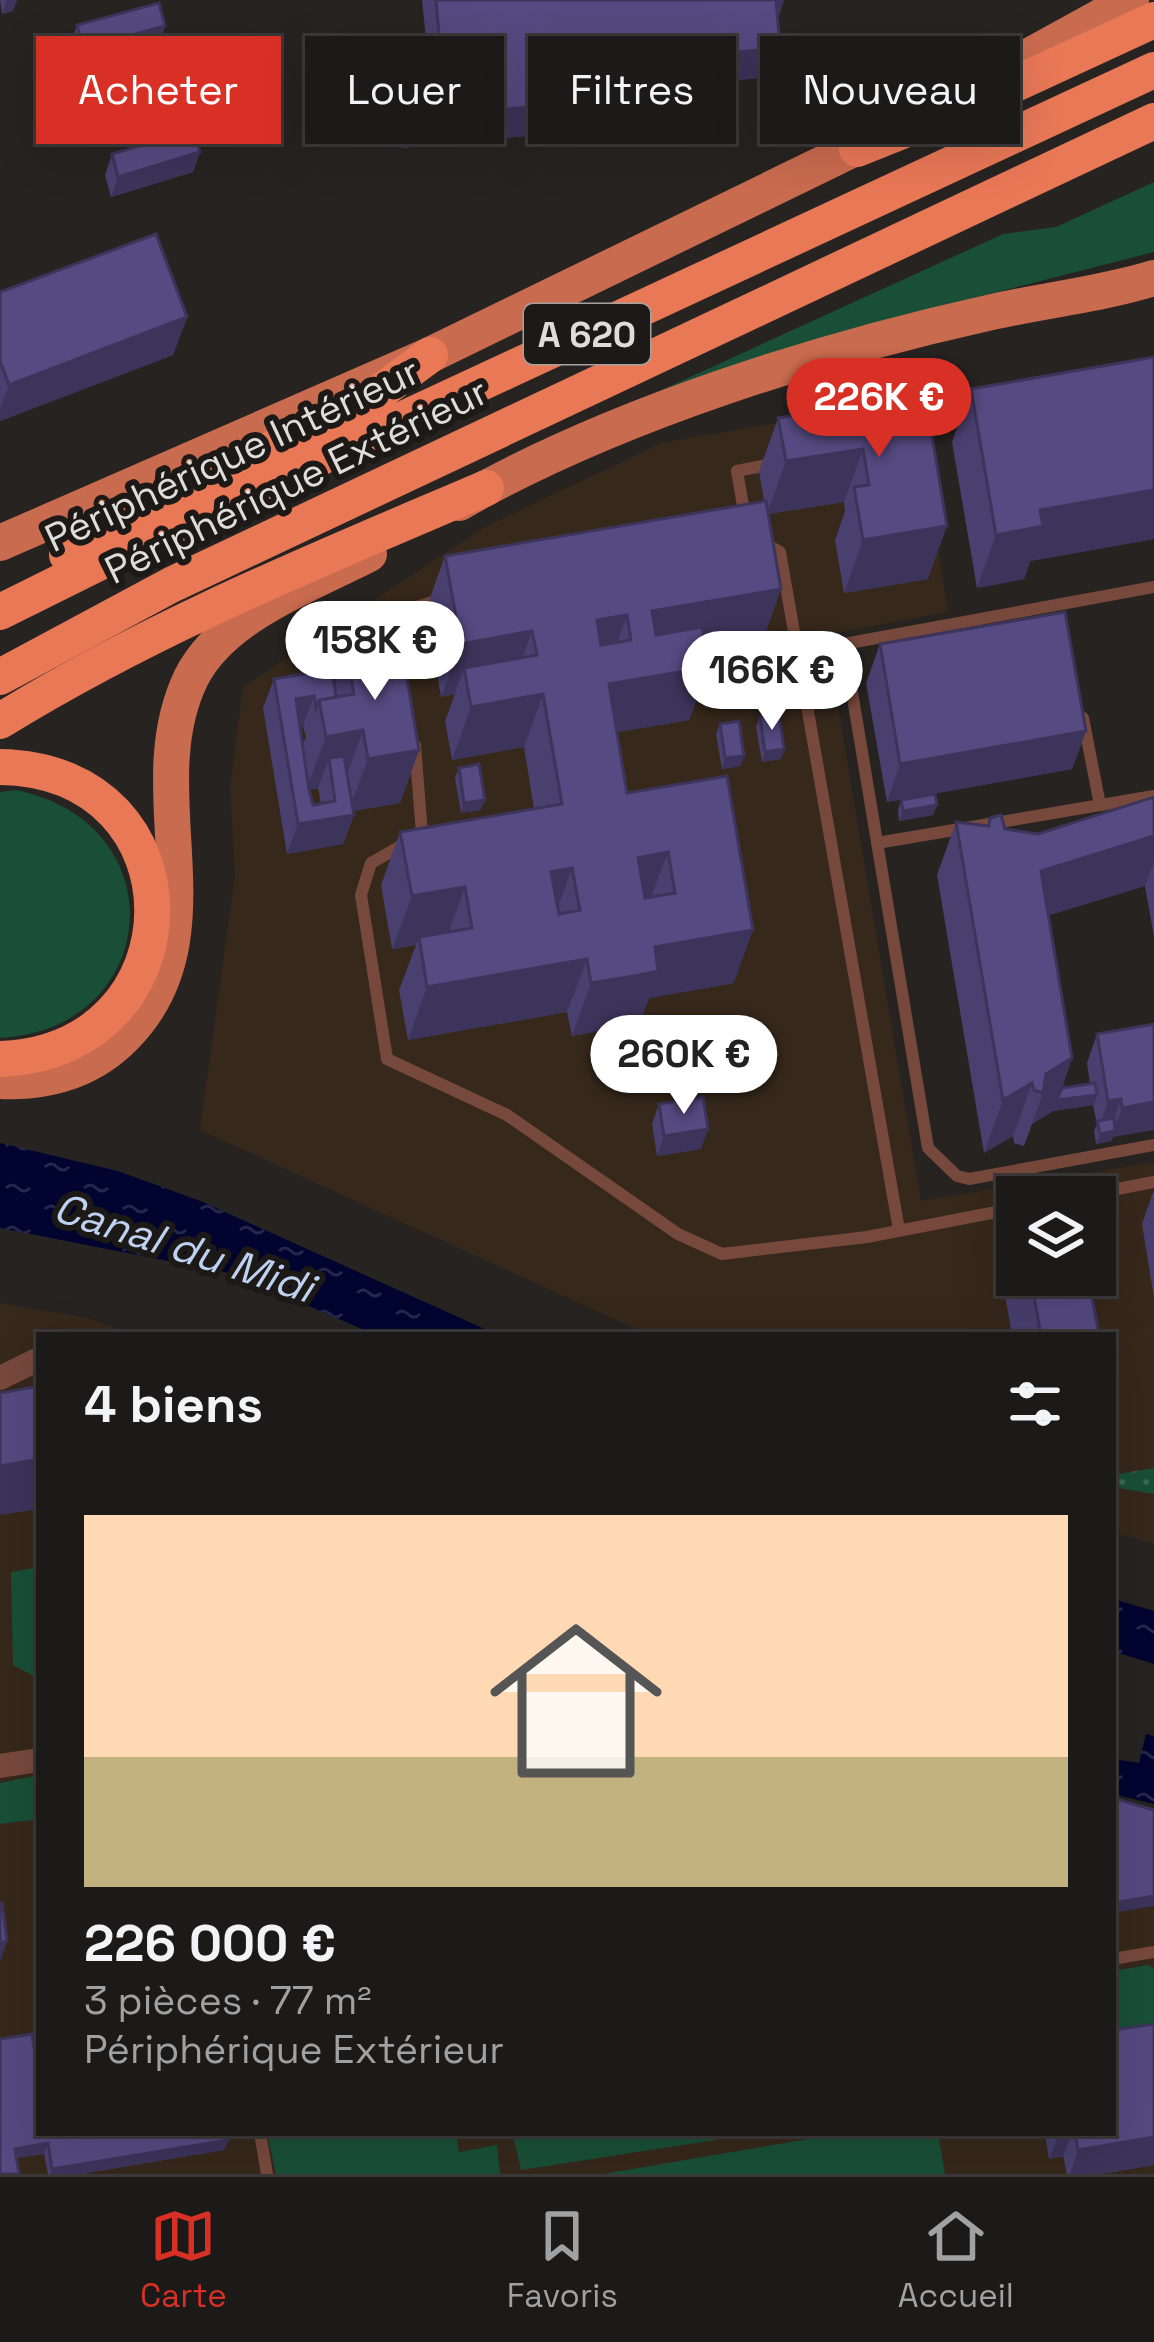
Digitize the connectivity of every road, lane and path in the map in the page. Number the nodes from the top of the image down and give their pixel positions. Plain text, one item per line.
1 (1131, 0) edge
2 (1154, 20) edge
3 (1154, 70) edge
4 (1154, 121) edge
5 (857, 149) junction
6 (1151, 280) edge
7 (430, 355) junction
8 (783, 461) edge
9 (486, 488) junction
10 (0, 543) edge
11 (1154, 587) edge
12 (455, 596) edge
13 (1064, 604) junction
14 (10, 607) edge
15 (1068, 627) edge
16 (0, 677) edge
17 (407, 688) edge
18 (1080, 697) edge
19 (0, 721) edge
20 (413, 733) edge
21 (0, 767) edge
22 (1154, 796) edge
23 (1100, 805) junction
24 (877, 843) junction
25 (0, 1059) edge
26 (0, 1082) edge
27 (1154, 1145) edge
28 (1154, 1182) edge
29 (1116, 1189) edge
30 (996, 1212) edge
31 (899, 1230) junction
32 (36, 1360) edge
33 (0, 1378) edge
34 (36, 1760) edge
35 (0, 1766) edge
36 (1154, 1952) edge
37 (1116, 1958) edge
38 (261, 2136) edge
39 (267, 2174) edge

1 - 5 main road
2 - 5 highway
3 - 14 highway, Périphérique Intérieur / A 620
4 - 16 highway, Périphérique Extérieur / A 620
5 - 7 main road
6 - 9 main road
7 - 10 main road
7 - 14 highway
8 - 31 lane
9 - 19 highway
9 - 26 main road
11 - 13 lane
12 - 17 lane
13 - 15 lane
13 - 24 lane
18 - 23 lane
20 - 31 lane
21 - 25 highway
22 - 23 lane
23 - 24 lane
24 - 27 lane
28 - 29 lane
30 - 31 lane
32 - 33 street
34 - 35 street
36 - 37 lane
38 - 39 lane

